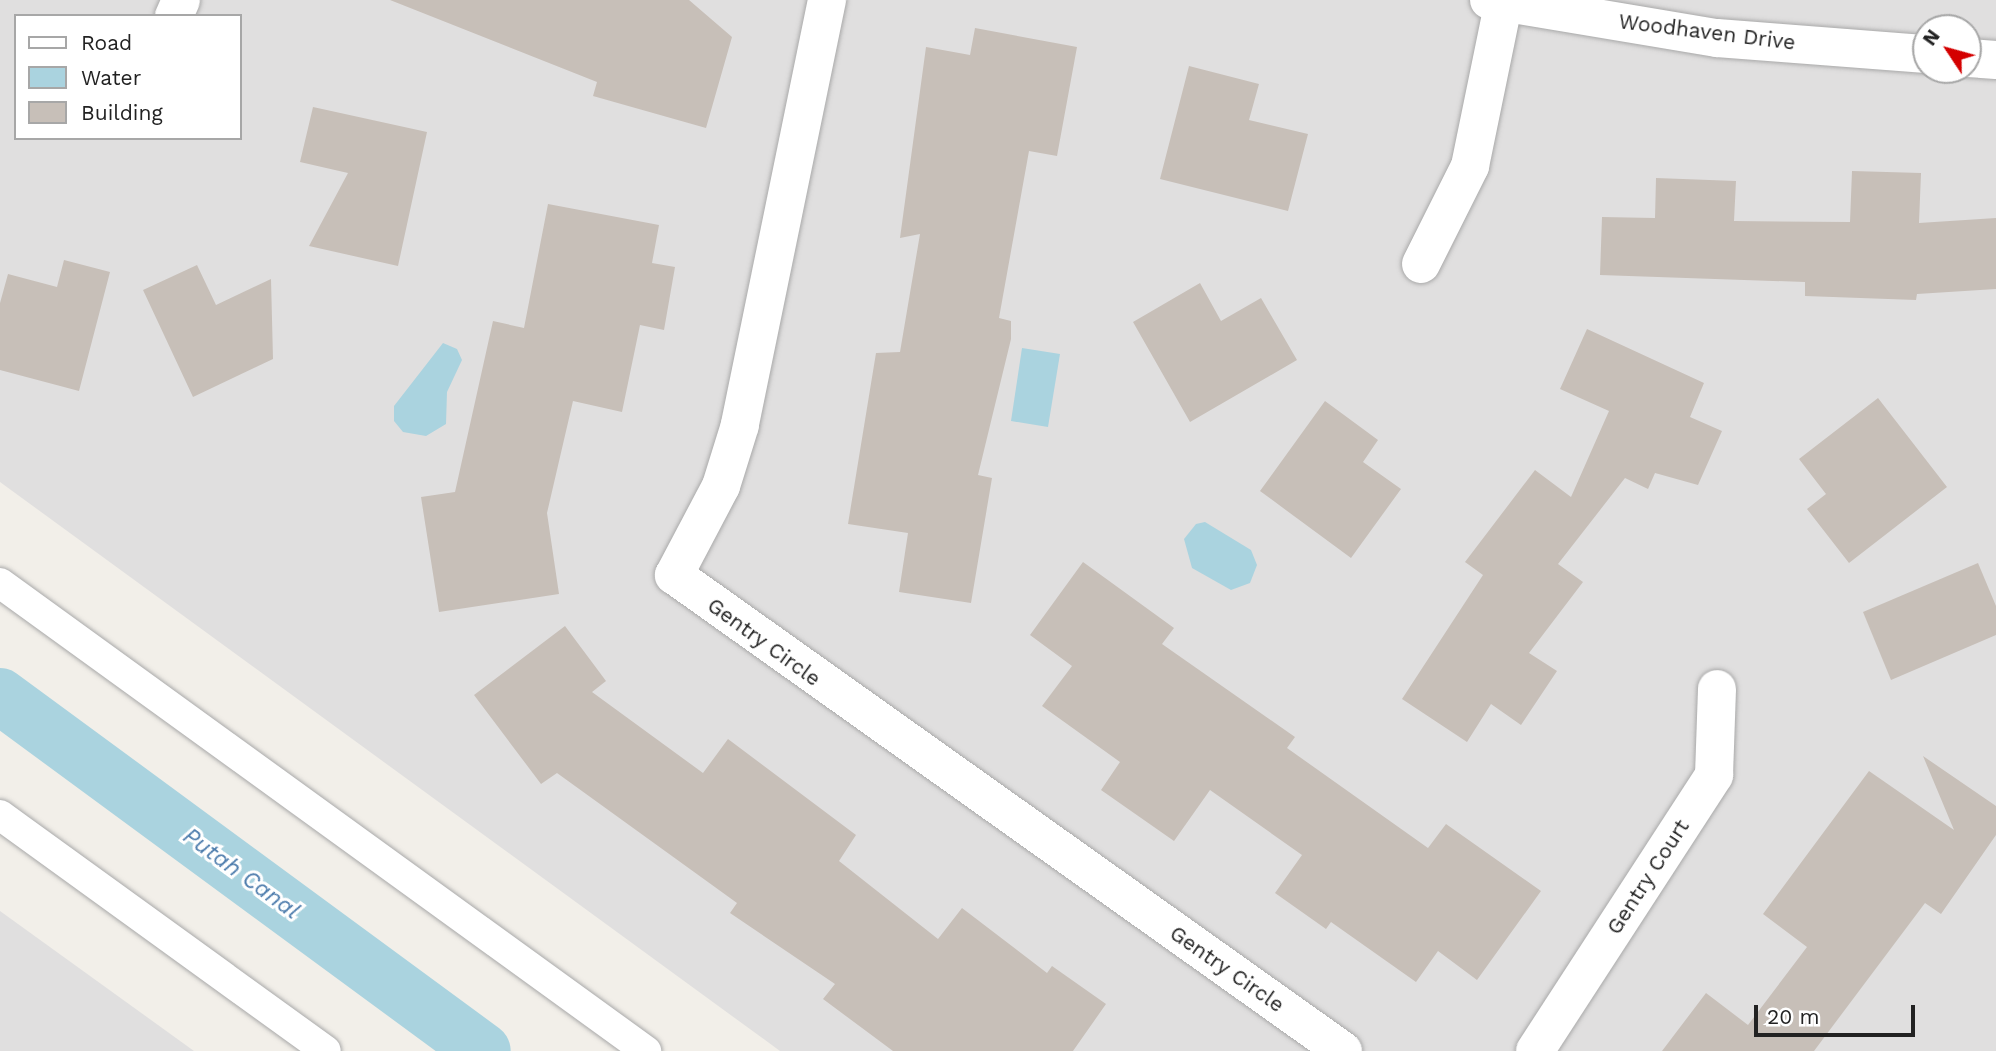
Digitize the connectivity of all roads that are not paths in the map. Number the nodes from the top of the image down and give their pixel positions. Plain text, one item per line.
1 (827, 0) edge
2 (1499, 1) edge
3 (1912, 53) edge
4 (1421, 264) dead end
5 (0, 583) edge
6 (1717, 689) dead end
7 (0, 815) edge
8 (326, 1051) edge
9 (646, 1051) edge
10 (1343, 1051) edge
11 (1535, 1051) edge

1 - 10 street, Gentry Circle
2 - 3 street, Woodhaven Drive
2 - 4 street
5 - 9 lane
6 - 11 street, Gentry Court
7 - 8 lane

